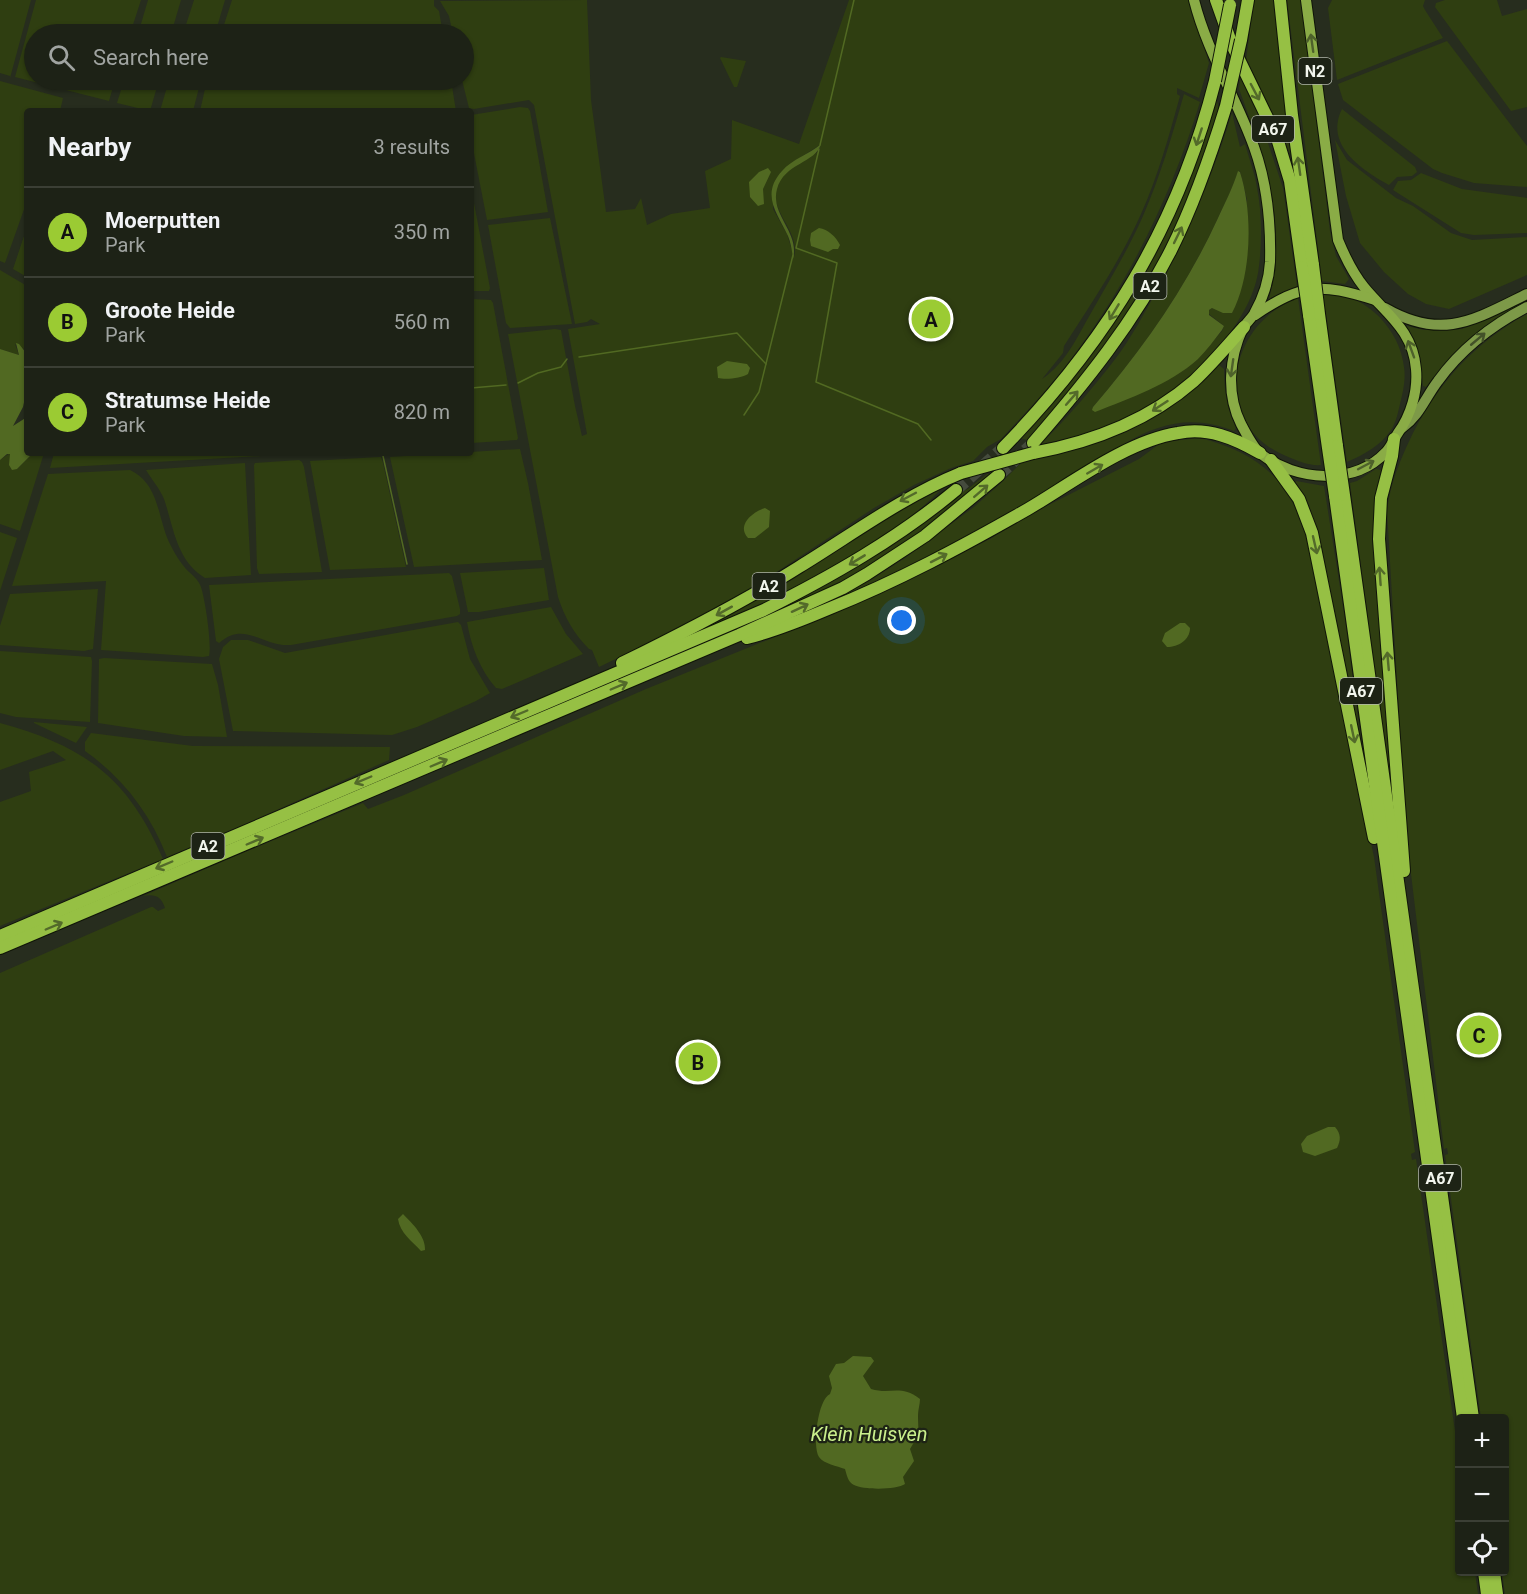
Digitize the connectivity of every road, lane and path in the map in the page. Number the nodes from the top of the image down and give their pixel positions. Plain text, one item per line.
1 (1194, 0) edge
2 (1216, 0) edge
3 (1248, 0) edge
4 (1280, 0) edge
5 (1306, 0) edge
6 (1230, 3) edge
7 (1307, 266) junction
8 (1527, 294) edge
9 (1379, 304) junction
10 (1527, 307) edge
11 (1253, 316) junction
12 (1244, 327) junction
13 (1398, 434) junction
14 (1003, 448) tunnel mouth
15 (1033, 448) junction
16 (1260, 453) junction
17 (1271, 460) junction
18 (999, 475) tunnel mouth
19 (956, 490) tunnel mouth
20 (1339, 496) junction
21 (708, 648) junction
22 (573, 692) junction
23 (1388, 885) junction
24 (0, 936) edge
25 (1406, 938) junction
26 (0, 948) edge
27 (1462, 1414) edge
28 (1472, 1414) edge
29 (1485, 1576) edge
30 (1495, 1576) edge
31 (1487, 1594) edge
32 (1497, 1594) edge

1 - 11 highway, N2
2 -> 7 highway, A67
15 -> 3 highway, A2, bridge
7 -> 4 highway, A67
9 -> 5 highway, N2
6 -> 14 highway, A2, bridge
7 - 20 highway, A67, bridge
8 - 9 main road
9 - 11 highway, N2
13 -> 9 highway, N2
13 -> 10 main road
11 - 12 highway, N2
12 -> 15 highway, A2
12 -> 16 highway, N2
17 -> 13 highway, N2
25 -> 13 highway, A67
15 -> 22 highway, A2, bridge
16 - 17 highway, N2
21 -> 16 highway, A2
17 -> 23 highway, A67
21 -> 18 highway, A2
19 -> 22 highway, A2
20 - 23 highway, A67
20 - 25 highway, A67
26 -> 21 highway, A2
22 -> 24 highway, A2
23 - 27 highway, A67
25 - 28 highway, A67
29 - 31 highway
30 - 32 highway

